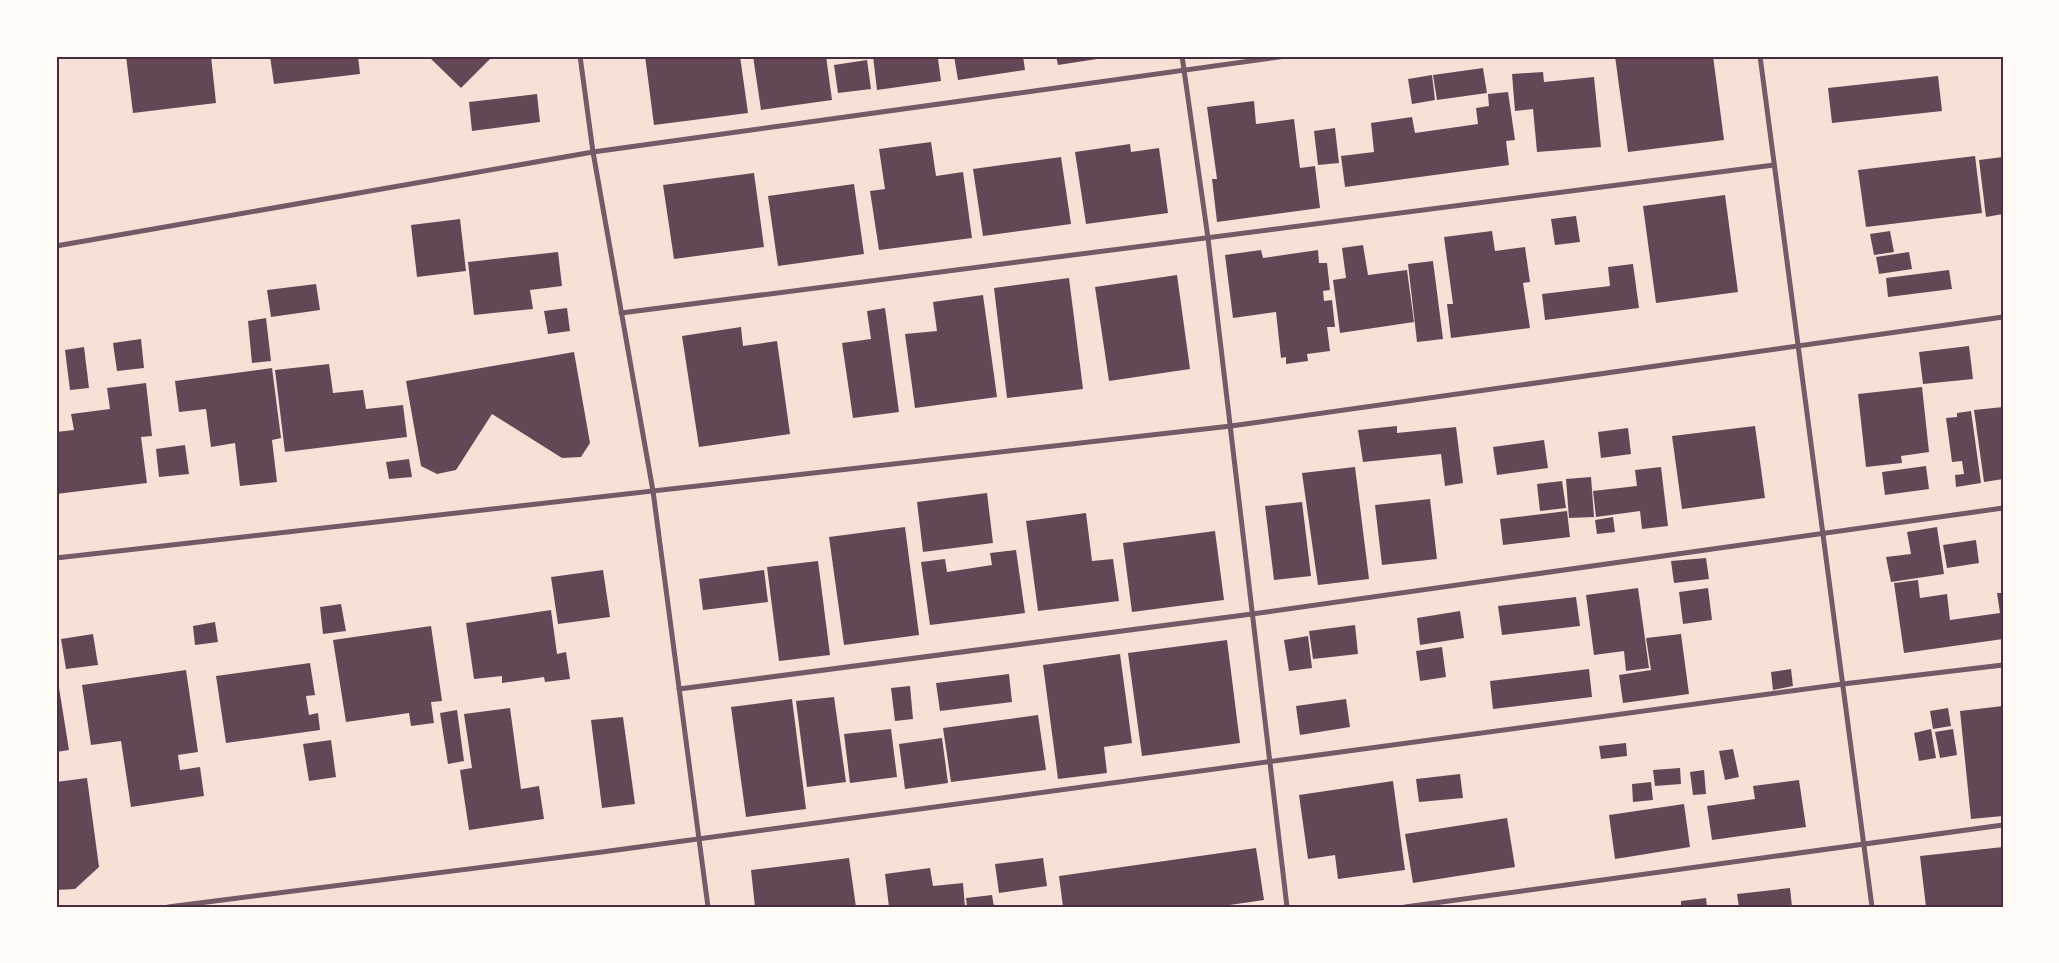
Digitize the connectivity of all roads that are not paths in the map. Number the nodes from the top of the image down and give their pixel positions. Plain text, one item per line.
1 (580, 56) edge
2 (1182, 56) edge
3 (1286, 56) edge
4 (1760, 56) edge
5 (1184, 70) junction
6 (593, 152) junction
7 (1774, 165) junction
8 (1208, 238) junction
9 (56, 246) edge
10 (622, 313) junction
11 (2003, 317) edge
12 (1799, 347) junction
13 (1231, 426) junction
14 (653, 491) junction
15 (2003, 508) edge
16 (1823, 533) junction
17 (56, 558) edge
18 (1252, 614) junction
19 (2003, 665) edge
20 (1843, 684) junction
21 (679, 689) junction
22 (1268, 762) junction
23 (2003, 825) edge
24 (699, 838) junction
25 (1863, 843) junction
26 (168, 907) edge
27 (708, 907) edge
28 (1287, 907) edge
29 (1405, 907) edge
30 (1872, 907) edge

1 - 6 street
2 - 5 street
3 - 5 street
4 - 7 street
5 - 6 street
5 - 8 street
6 - 9 street
6 - 10 street
7 - 8 street
7 - 12 street
8 - 10 street
8 - 13 street
10 - 14 street
11 - 12 street
12 - 13 street
12 - 16 street
13 - 14 street
13 - 18 street
14 - 17 street
14 - 21 street
15 - 16 street
16 - 18 street
16 - 20 street
18 - 21 street
18 - 22 street
19 - 20 street
20 - 22 street
20 - 25 street
21 - 24 street
22 - 24 street
22 - 28 street
23 - 25 street
24 - 26 street
24 - 27 street
25 - 29 street
25 - 30 street

